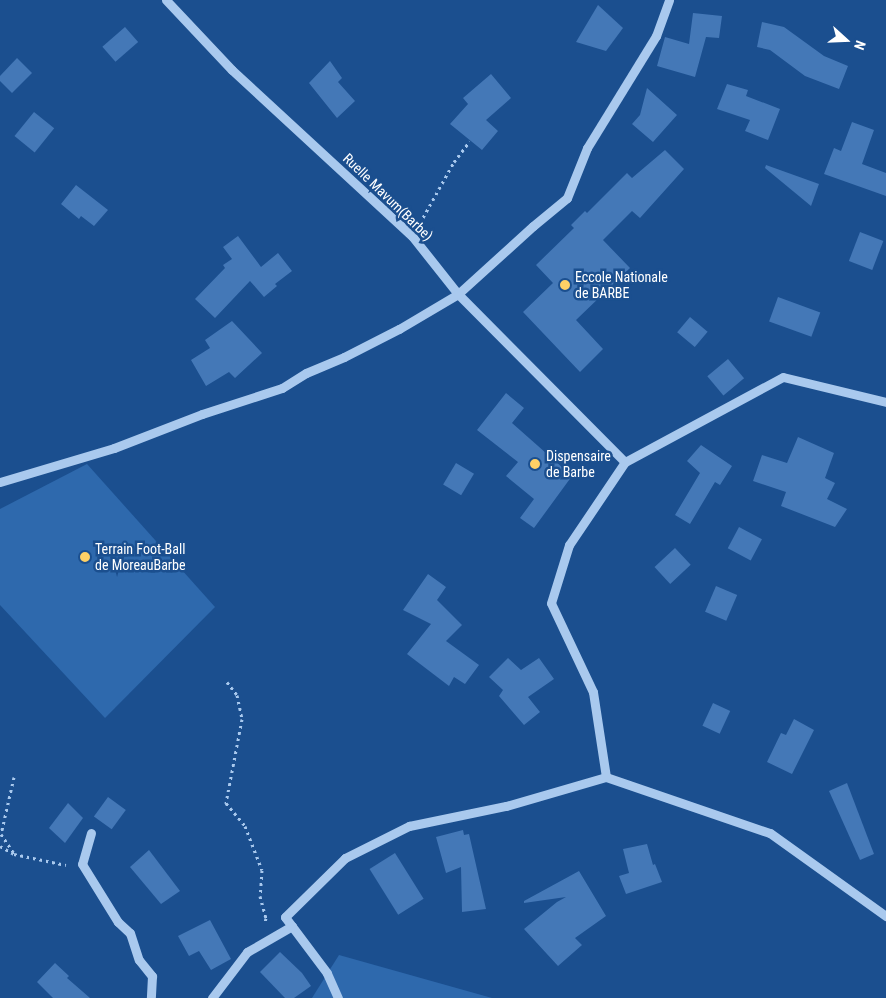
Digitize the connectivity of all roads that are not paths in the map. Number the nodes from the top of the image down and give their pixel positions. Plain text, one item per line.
1 (166, 0) edge
2 (670, 0) edge
3 (458, 294) junction
4 (886, 402) edge
5 (625, 462) junction
6 (0, 482) edge
7 (606, 777) junction
8 (91, 832) dead end
9 (886, 916) edge
10 (292, 926) junction
11 (151, 998) edge
12 (212, 998) edge
13 (338, 998) edge

1 - 3 street, Ruelle Mavum(Barbe)
2 - 3 street
3 - 5 street, Ruelle Mavum(Barbe)
3 - 6 street
4 - 5 street
5 - 7 street
7 - 9 street
7 - 10 street
8 - 11 street
10 - 12 street
10 - 13 street

